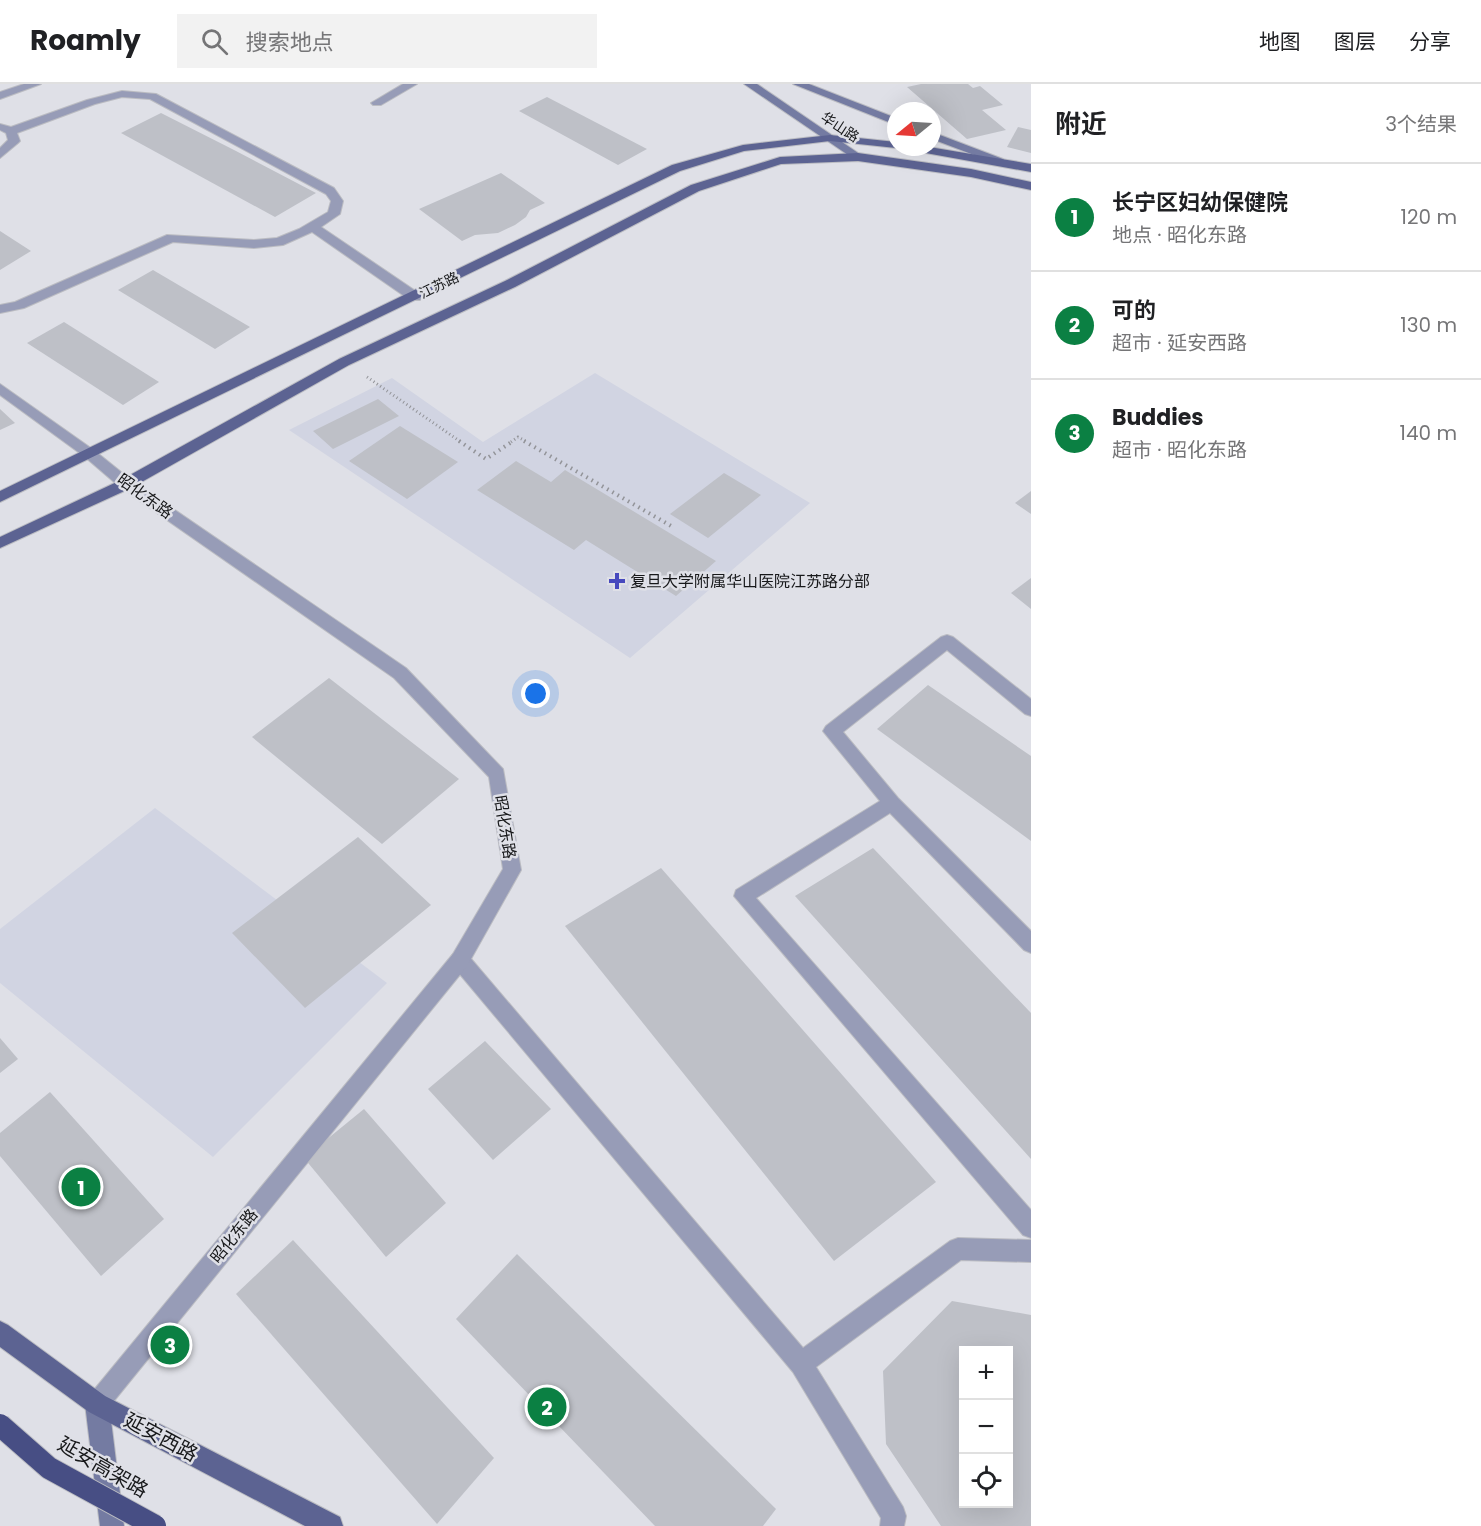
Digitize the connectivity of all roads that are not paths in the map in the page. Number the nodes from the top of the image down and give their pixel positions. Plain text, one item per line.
1 (411, 84) edge
2 (750, 84) edge
3 (799, 84) edge
4 (29, 85) edge
5 (0, 96) edge
6 (63, 99) dead end
7 (377, 103) dead end
8 (887, 118) edge
9 (4, 127) edge
10 (830, 138) junction
11 (941, 138) edge
12 (887, 144) edge
13 (941, 152) edge
14 (0, 154) edge
15 (858, 157) junction
16 (999, 161) junction
17 (1031, 168) edge
18 (1031, 186) edge
19 (312, 226) junction
20 (415, 297) junction
21 (0, 309) edge
22 (0, 388) edge
23 (90, 454) junction
24 (126, 484) junction
25 (0, 497) edge
26 (0, 543) edge
27 (1031, 709) edge
28 (892, 802) junction
29 (1031, 944) edge
30 (460, 960) junction
31 (1031, 1227) edge
32 (1031, 1251) edge
33 (0, 1333) edge
34 (801, 1364) junction
35 (97, 1404) junction
36 (0, 1425) edge
37 (112, 1526) edge
38 (155, 1526) edge
39 (331, 1526) edge
40 (892, 1526) edge

1 - 7 street
2 - 10 main road, 华山路
3 - 8 main road, 华山路
4 - 5 street
6 - 9 street
9 - 14 street
9 - 19 street
10 - 12 main road, 江苏路
10 - 15 main road, 华山路
10 - 20 main road, 江苏路
11 - 16 main road
13 - 16 main road
15 - 18 main road, 华山路
15 - 24 main road, 江苏路
16 - 17 main road
19 - 20 street
19 - 21 street
20 - 23 main road, 江苏路
22 - 23 street, 昭化东路
23 - 24 street, 昭化东路
23 - 25 main road, 江苏路
24 - 26 main road, 江苏路
24 - 30 street, 昭化东路
27 - 28 street
28 - 29 street
28 - 31 street
30 - 34 street
30 - 35 street, 昭化东路
32 - 34 street
33 - 35 main road, 延安西路
34 - 40 street
35 - 37 main road
35 - 39 main road, 延安西路
36 - 38 highway, 延安高架路, bridge

